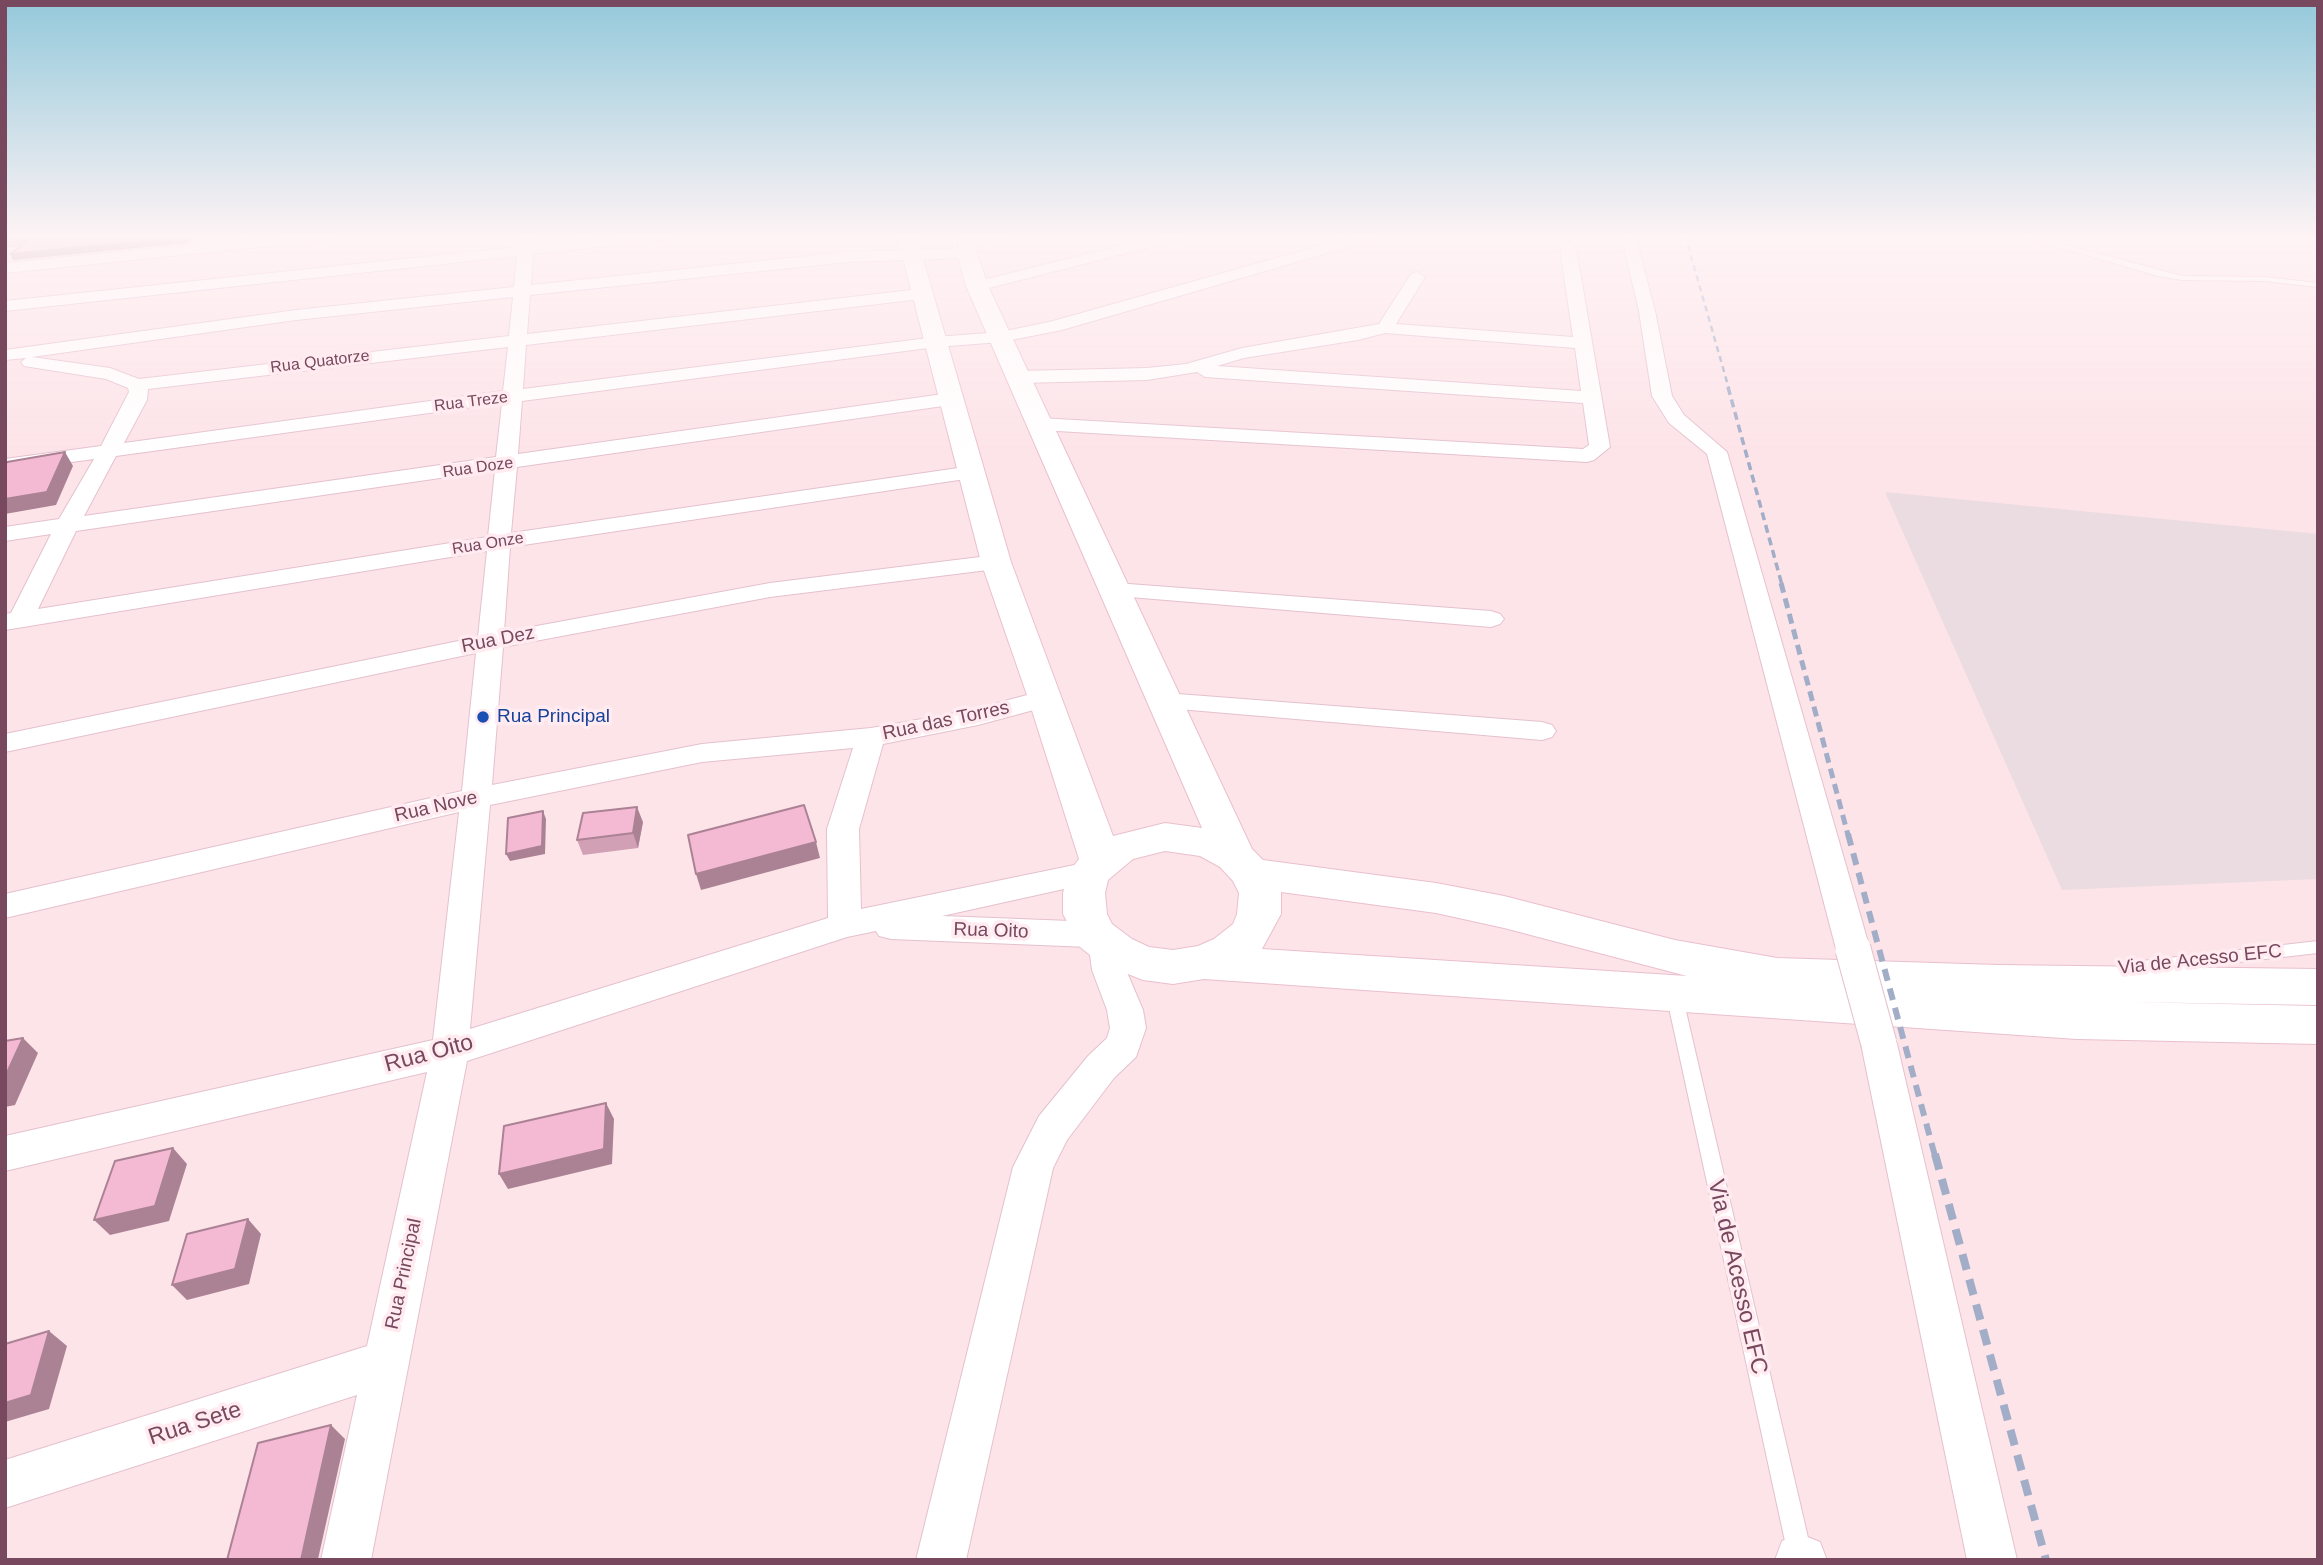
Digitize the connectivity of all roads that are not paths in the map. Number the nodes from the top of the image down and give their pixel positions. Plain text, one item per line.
1 (277, 308) edge
2 (520, 308) edge
3 (794, 308) edge
4 (925, 308) edge
5 (987, 308) edge
6 (1119, 308) edge
7 (1398, 308) edge
8 (1578, 308) edge
9 (1645, 308) edge
10 (207, 328) junction
11 (1385, 328) junction
12 (1001, 337) junction
13 (517, 339) junction
14 (936, 342) junction
15 (1584, 343) junction
16 (5, 356) edge
17 (1188, 369) junction
18 (1019, 377) junction
19 (164, 380) junction
20 (137, 385) junction
21 (512, 397) junction
22 (1592, 398) junction
23 (950, 399) junction
24 (1040, 424) junction
25 (110, 450) junction
26 (506, 464) junction
27 (5, 465) edge
28 (972, 472) junction
29 (68, 524) junction
30 (5, 534) edge
31 (499, 542) junction
32 (996, 562) junction
33 (1115, 590) junction
34 (1491, 619) dead end
35 (13, 621) edge
36 (490, 642) junction
37 (1046, 698) junction
38 (1165, 701) junction
39 (1542, 731) dead end
40 (872, 737) junction
41 (5, 743) edge
42 (476, 798) junction
43 (1243, 865) junction
44 (1095, 868) junction
45 (5, 906) edge
46 (845, 925) junction
47 (1101, 939) junction
48 (2318, 947) edge
49 (1204, 962) junction
50 (1998, 983) junction
51 (2318, 987) edge
52 (1674, 993) junction
53 (2318, 1025) edge
54 (450, 1051) junction
55 (5, 1154) edge
56 (385, 1363) junction
57 (5, 1484) edge
58 (346, 1560) edge
59 (941, 1560) edge
60 (1801, 1560) edge
61 (1992, 1560) edge

1 - 10 street
2 - 13 street, Rua Principal
3 - 13 street, Rua Quatorze
4 - 14 street
5 - 12 street
6 - 12 street, Rua Treze
7 - 11 street
8 - 15 street
9 - 61 street, bridge
10 - 16 street
10 - 19 street
11 - 15 street
11 - 17 street
12 - 14 street, Rua Treze
12 - 18 street
13 - 19 street, Rua Quatorze
13 - 21 street, Rua Principal
14 - 21 street, Rua Treze
14 - 23 street
15 - 22 street
16 - 20 street
17 - 18 street
17 - 22 street
18 - 24 street
19 - 20 street, Rua Quatorze
20 - 25 street
21 - 25 street, Rua Treze
21 - 26 street, Rua Principal
22 - 24 street
23 - 26 street, Rua Doze
23 - 28 street
24 - 33 street
25 - 27 street, Rua Treze
25 - 29 street
26 - 29 street, Rua Doze
26 - 31 street, Rua Principal
28 - 31 street, Rua Onze
28 - 32 street
29 - 30 street, Rua Doze
29 - 35 street
31 - 35 street, Rua Onze
31 - 36 street, Rua Principal
32 - 36 street, Rua Dez
32 - 37 street
33 - 34 street
33 - 38 street
36 - 41 street, Rua Dez
36 - 42 street, Rua Principal
37 - 40 street, Rua das Torres
37 - 44 street
38 - 39 street
38 - 43 street
40 - 42 street, Rua Nove
40 - 46 street, Rua das Torres
42 - 45 street, Rua Nove
42 - 54 street, Rua Principal
43 - 44 street
43 - 49 street
43 - 50 street
44 - 46 street, Rua Oito
44 - 47 street
46 - 47 street, Rua Oito
46 - 54 street, Rua Oito
47 - 49 street
47 - 59 street
48 - 50 lane, Via de Acesso EFC
49 - 52 street
50 - 51 street
52 - 53 street
52 - 60 lane, Via de Acesso EFC
54 - 55 street, Rua Oito
54 - 56 street, Rua Principal
56 - 57 street, Rua Sete
56 - 58 street, Rua Principal

